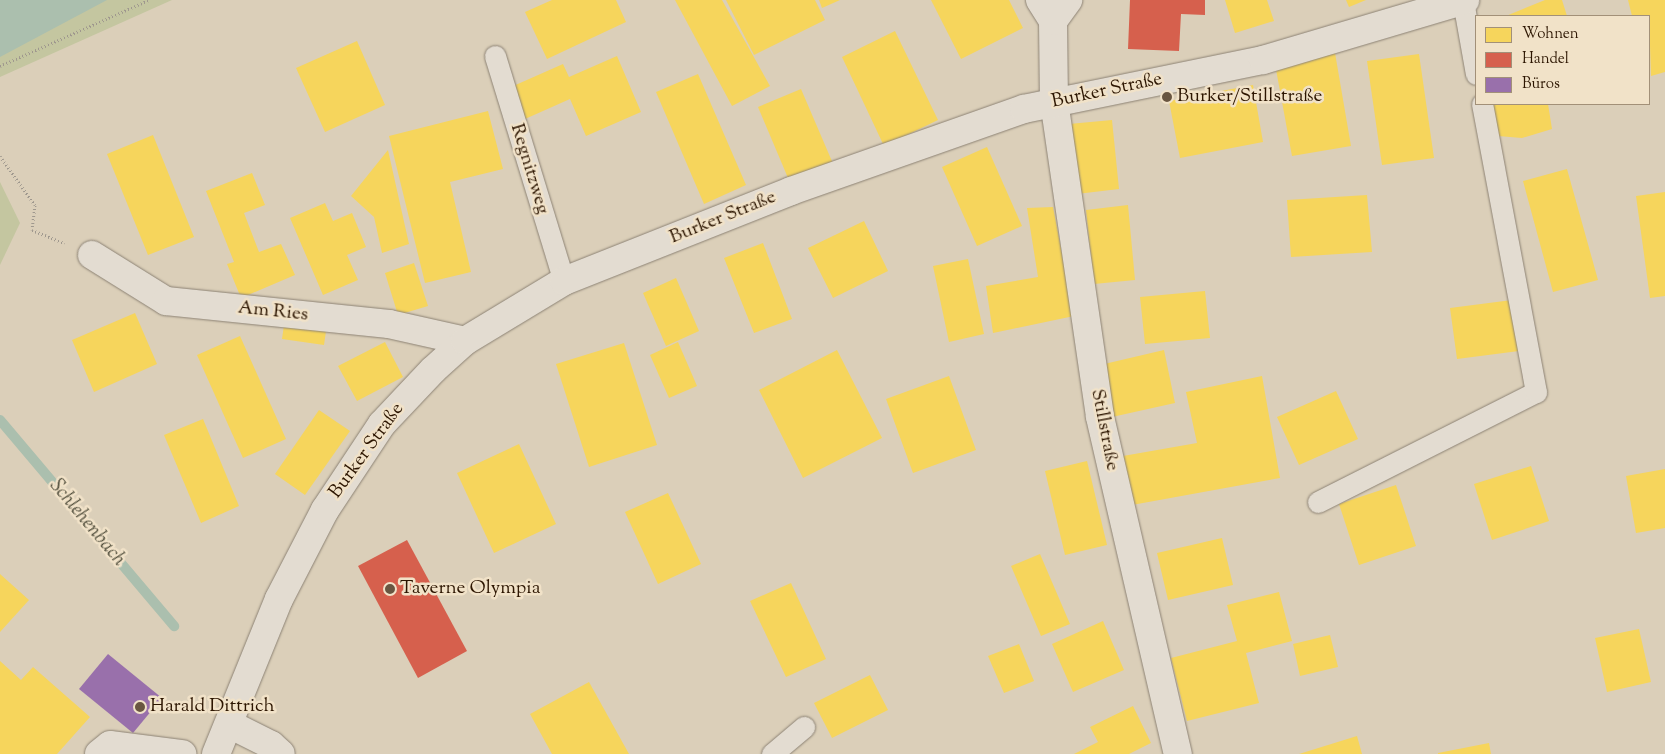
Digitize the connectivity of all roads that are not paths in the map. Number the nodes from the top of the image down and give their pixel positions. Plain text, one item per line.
1 (1464, 1) edge
2 (1054, 7) edge
3 (495, 56) dead end
4 (1475, 68) edge
5 (1054, 101) junction
6 (1482, 105) edge
7 (92, 255) road end
8 (564, 281) junction
9 (465, 342) junction
10 (1318, 502) dead end
11 (229, 724) junction
12 (804, 728) dead end
13 (99, 754) edge
14 (182, 754) edge
15 (216, 754) edge
16 (281, 754) edge
17 (772, 754) edge
18 (1178, 754) edge

1 - 4 lane
1 - 5 main road, Burker Straße
2 - 5 main road, Stillstraße
3 - 8 lane, Regnitzweg
5 - 8 main road, Burker Straße
5 - 18 main road, Stillstraße
6 - 10 lane
7 - 9 main road, Am Ries
8 - 9 main road, Burker Straße
9 - 11 main road, Burker Straße
11 - 15 main road, Burker Straße
11 - 16 main road
12 - 17 lane
13 - 14 main road

